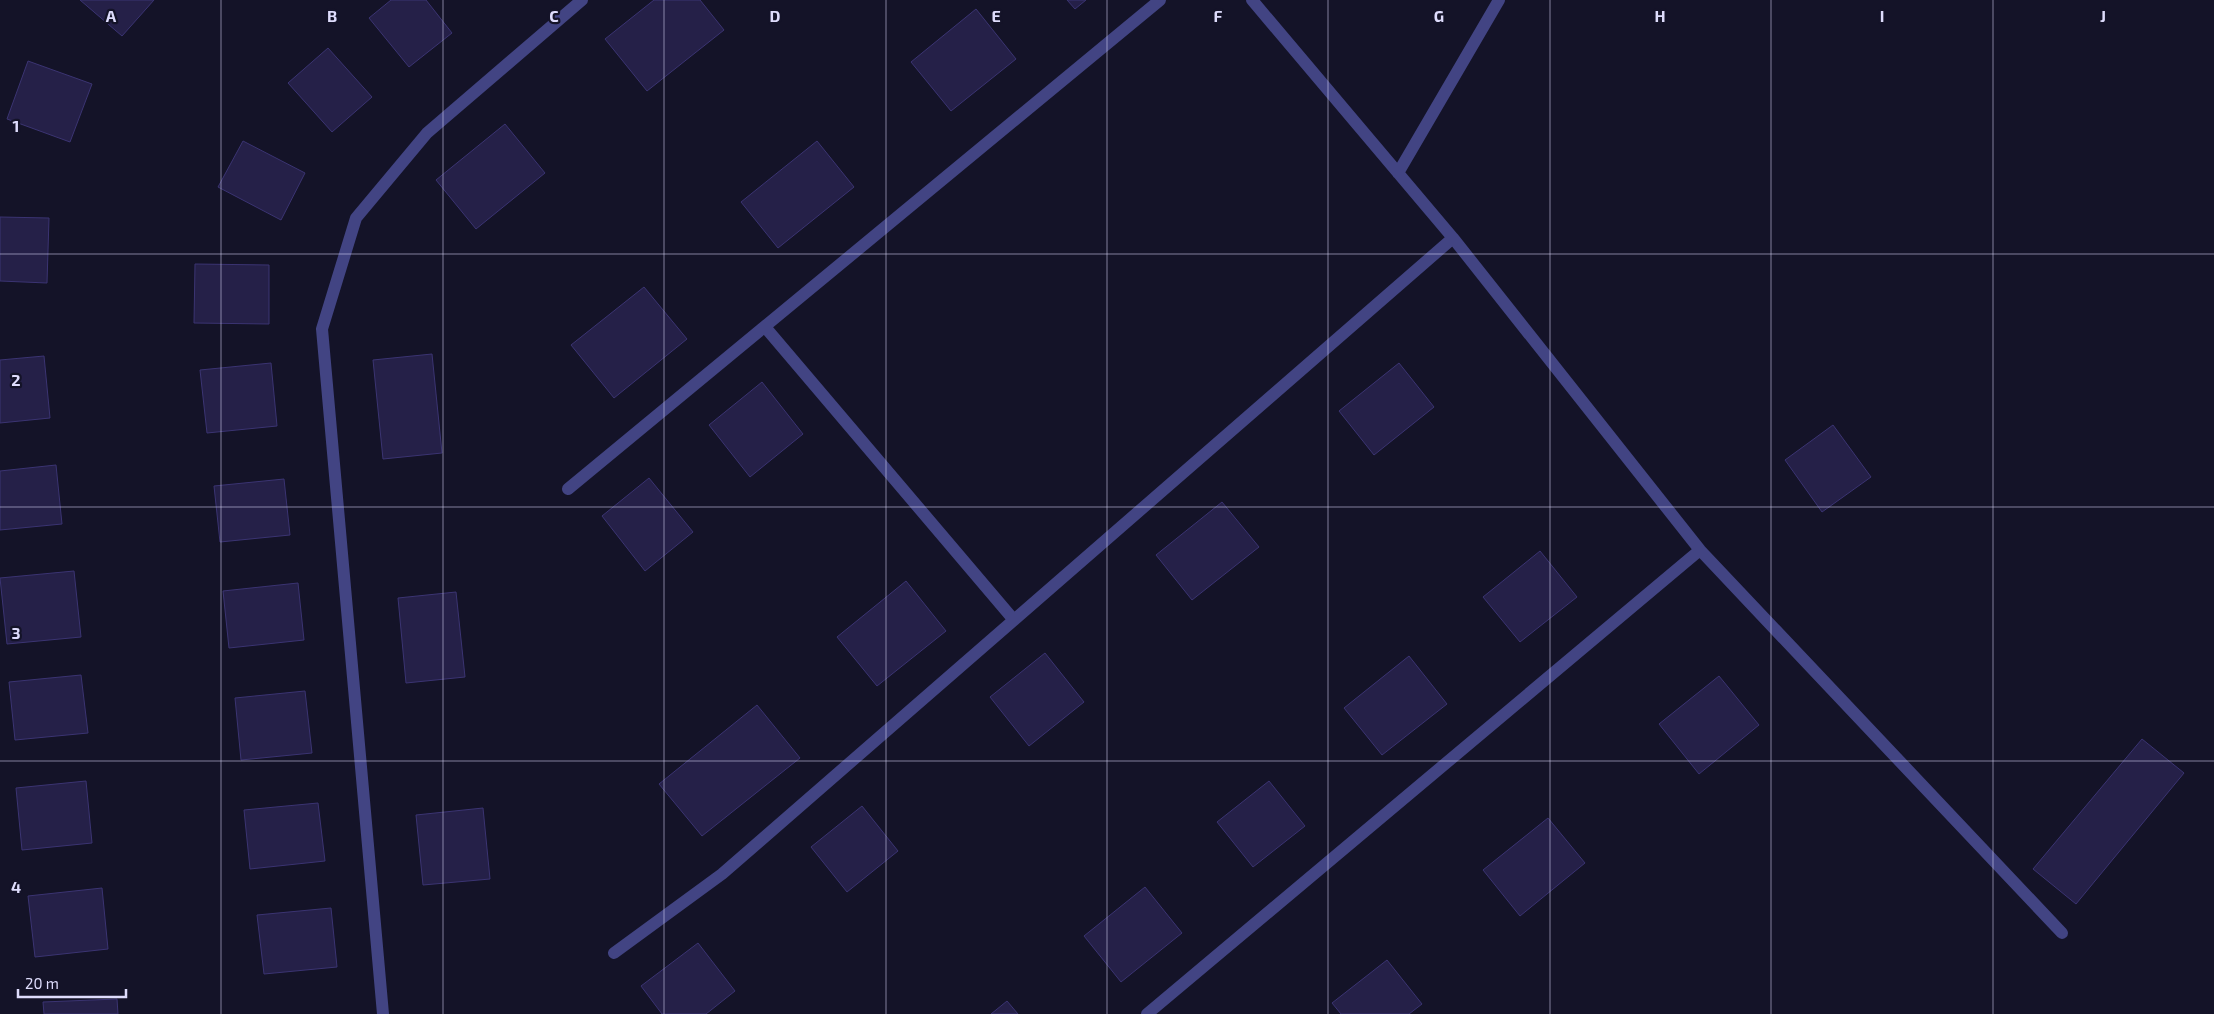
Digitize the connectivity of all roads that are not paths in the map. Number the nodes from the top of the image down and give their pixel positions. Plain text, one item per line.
1 (582, 0) edge
2 (1160, 0) edge
3 (1252, 0) edge
4 (1499, 0) edge
5 (1398, 173) junction
6 (1453, 238) junction
7 (765, 326) junction
8 (568, 489) dead end
9 (1700, 550) junction
10 (1014, 620) junction
11 (2062, 933) dead end
12 (614, 953) dead end
13 (383, 1014) edge
14 (1148, 1014) edge

1 - 13 street
2 - 7 street
3 - 5 street
4 - 5 street
5 - 6 street
6 - 9 street
6 - 10 street
7 - 8 street
7 - 10 street
9 - 11 street
9 - 14 street
10 - 12 street

